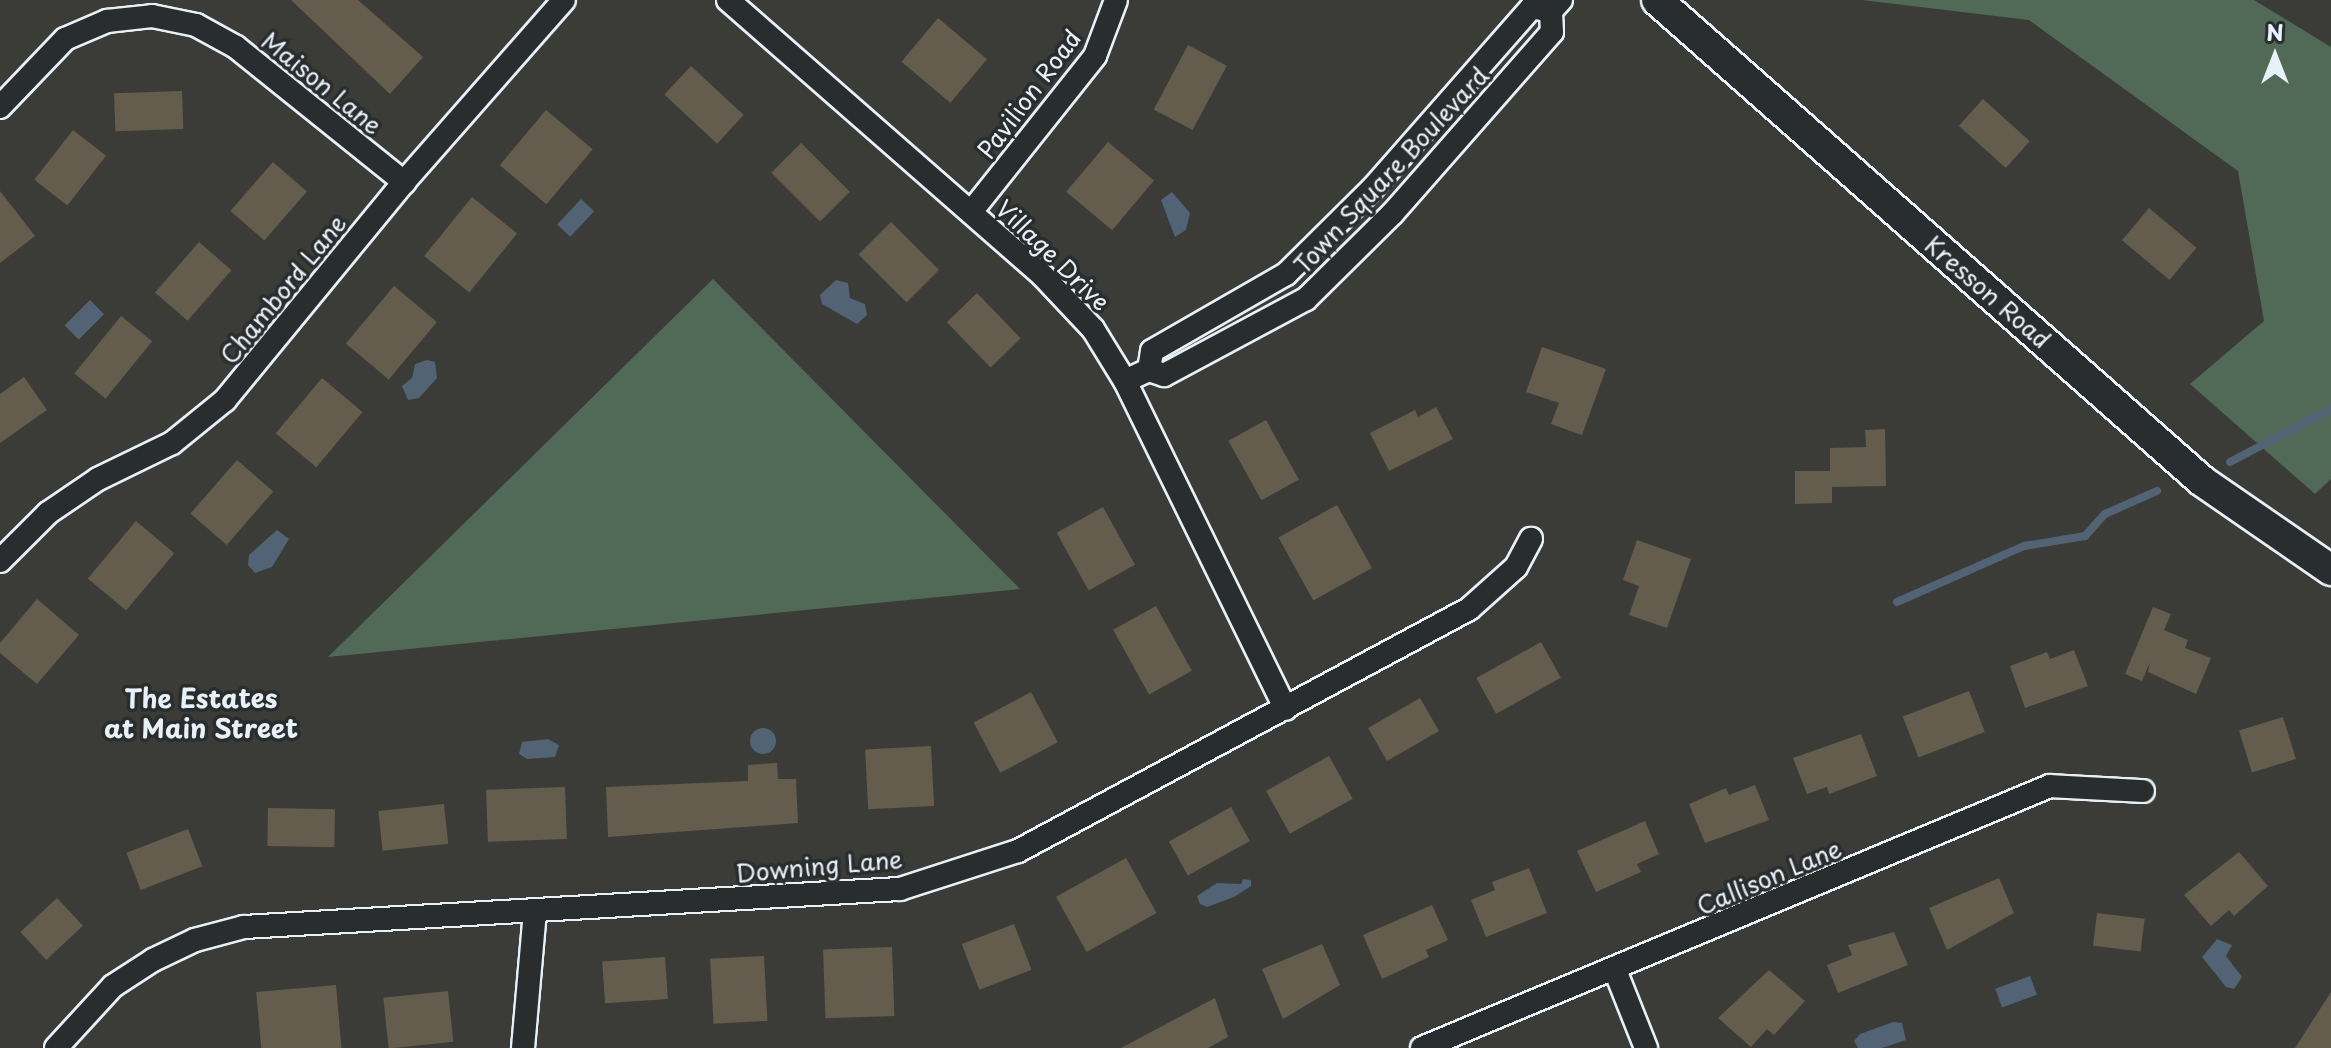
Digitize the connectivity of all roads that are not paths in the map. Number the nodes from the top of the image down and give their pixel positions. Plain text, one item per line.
1 (564, 0) edge
2 (728, 0) edge
3 (1116, 0) edge
4 (1657, 0) edge
5 (1556, 5) edge
6 (0, 107) edge
7 (404, 182) junction
8 (971, 212) junction
9 (1149, 370) junction
10 (1125, 381) junction
11 (1531, 539) dead end
12 (0, 561) edge
13 (2331, 570) edge
14 (1286, 709) junction
15 (2143, 791) dead end
16 (535, 912) junction
17 (1615, 970) junction
18 (56, 1048) edge
19 (523, 1048) edge
20 (1422, 1048) edge
21 (1646, 1048) edge

1 - 7 street, Chambord Lane
2 - 8 street, Village Drive
3 - 8 street, Pavilion Road
4 - 13 main road, Kresson Road
5 - 9 street, Town Square Boulevard
5 - 9 street, Town Square Boulevard
6 - 7 street, Maison Lane
7 - 12 street, Chambord Lane
8 - 10 street, Village Drive
9 - 10 street, Town Square Boulevard
10 - 14 street, Village Drive
11 - 14 street, Downing Lane
14 - 16 street, Downing Lane
15 - 17 street, Callison Lane
16 - 18 street, Downing Lane
16 - 19 street
17 - 20 street, Callison Lane
17 - 21 street

